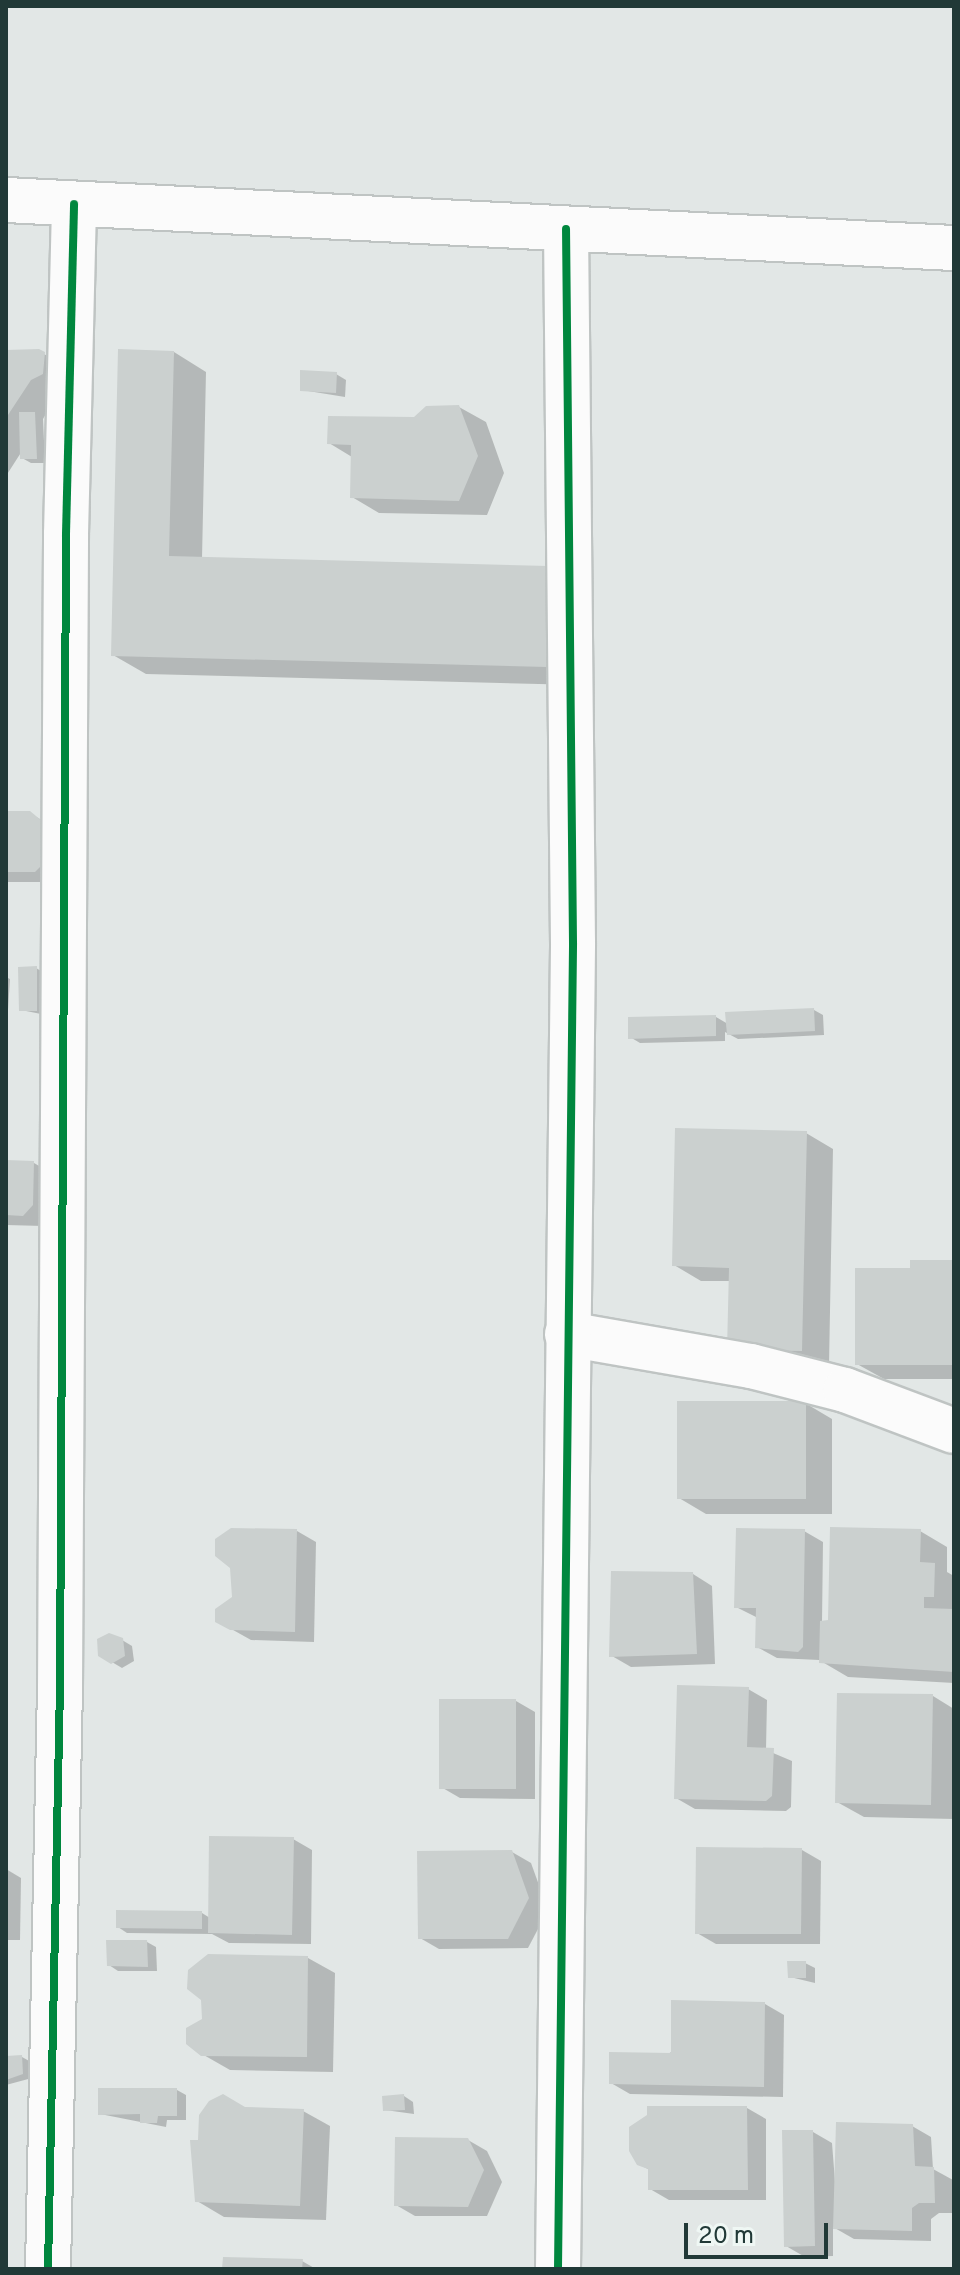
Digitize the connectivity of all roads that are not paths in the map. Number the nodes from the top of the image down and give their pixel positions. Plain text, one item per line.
1 (6, 200) edge
2 (74, 204) junction
3 (566, 229) junction
4 (954, 248) edge
5 (567, 1334) junction
6 (954, 1431) edge
7 (48, 2269) edge
8 (558, 2269) edge

1 - 2 street
2 - 3 street
2 - 7 street
3 - 4 street
3 - 5 street
5 - 6 street
5 - 8 street

